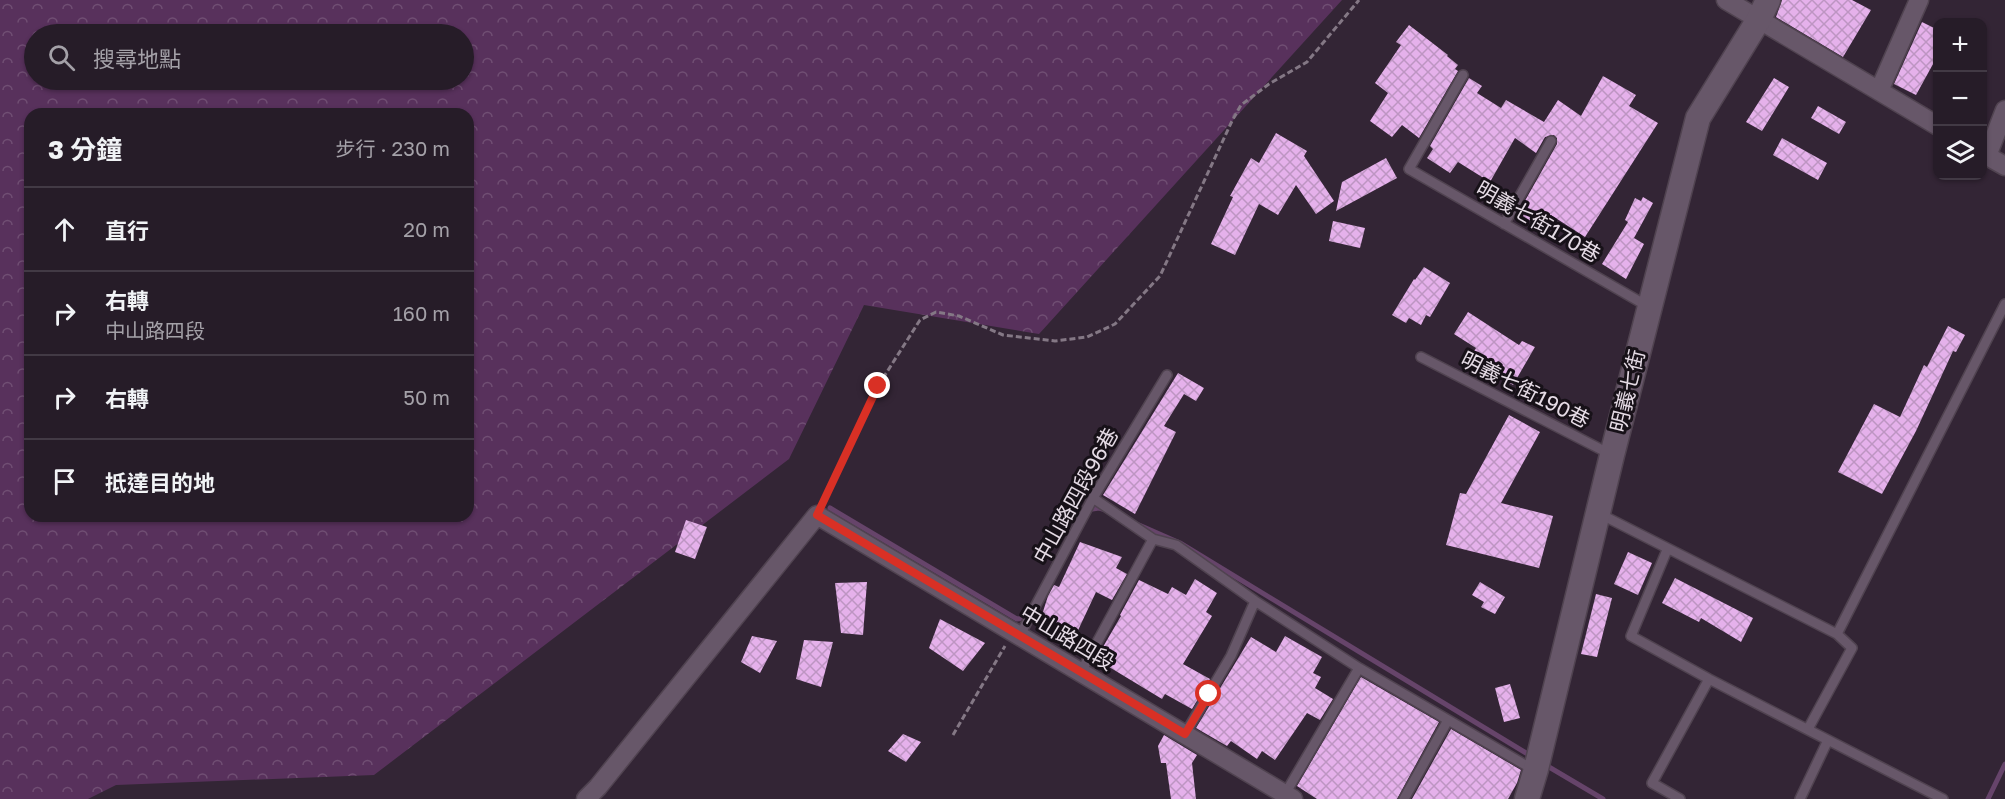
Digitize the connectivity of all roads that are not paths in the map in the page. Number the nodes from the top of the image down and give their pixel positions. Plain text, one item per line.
1 (1726, 0) edge
2 (1919, 0) edge
3 (1764, 9) edge
4 (1462, 75) dead end
5 (1879, 91) junction
6 (2005, 110) edge
7 (1933, 123) edge
8 (1551, 141) dead end
9 (1987, 148) edge
10 (1987, 156) edge
11 (2005, 166) edge
12 (1504, 224) junction
13 (2005, 304) edge
14 (1649, 307) junction
15 (1421, 357) dead end
16 (1167, 375) dead end
17 (1612, 455) junction
18 (1094, 498) junction
19 (1598, 513) junction
20 (1153, 539) junction
21 (1667, 550) junction
22 (1255, 601) junction
23 (1017, 633) junction
24 (1837, 634) junction
25 (1359, 668) junction
26 (1081, 672) junction
27 (1708, 679) junction
28 (1448, 720) junction
29 (1808, 729) junction
30 (1185, 734) junction
31 (1828, 740) junction
32 (1538, 764) junction
33 (1289, 797) edge
34 (586, 799) edge
35 (1404, 799) edge
36 (1527, 799) edge
37 (1680, 799) edge
38 (1800, 799) edge
39 (1943, 799) edge

1 - 3 street
2 - 5 street
3 - 5 street
3 - 14 street, 明義七街
4 - 12 lane, 明義七街170巷
5 - 7 street
6 - 9 street
8 - 12 lane
10 - 11 street
12 - 14 lane, 明義七街170巷
13 - 24 lane
14 - 17 street, 明義七街
15 - 17 lane, 明義七街190巷
16 - 18 lane, 中山路四段96巷
17 - 19 street, 明義七街
18 - 20 lane
18 - 23 lane, 中山路四段96巷
19 - 21 lane
19 - 32 street, 明義七街
20 - 22 lane
20 - 26 lane
21 - 24 lane
21 - 27 lane
22 - 25 lane
22 - 30 lane
23 - 26 street, 中山路四段
23 - 34 street, 中山路四段
24 - 29 lane
25 - 28 lane
25 - 33 lane
26 - 30 street, 中山路四段
27 - 29 lane
27 - 37 lane
28 - 32 lane
28 - 35 lane
29 - 31 lane
30 - 33 street, 中山路四段
31 - 38 lane
31 - 39 lane
32 - 36 street, 明義七街

